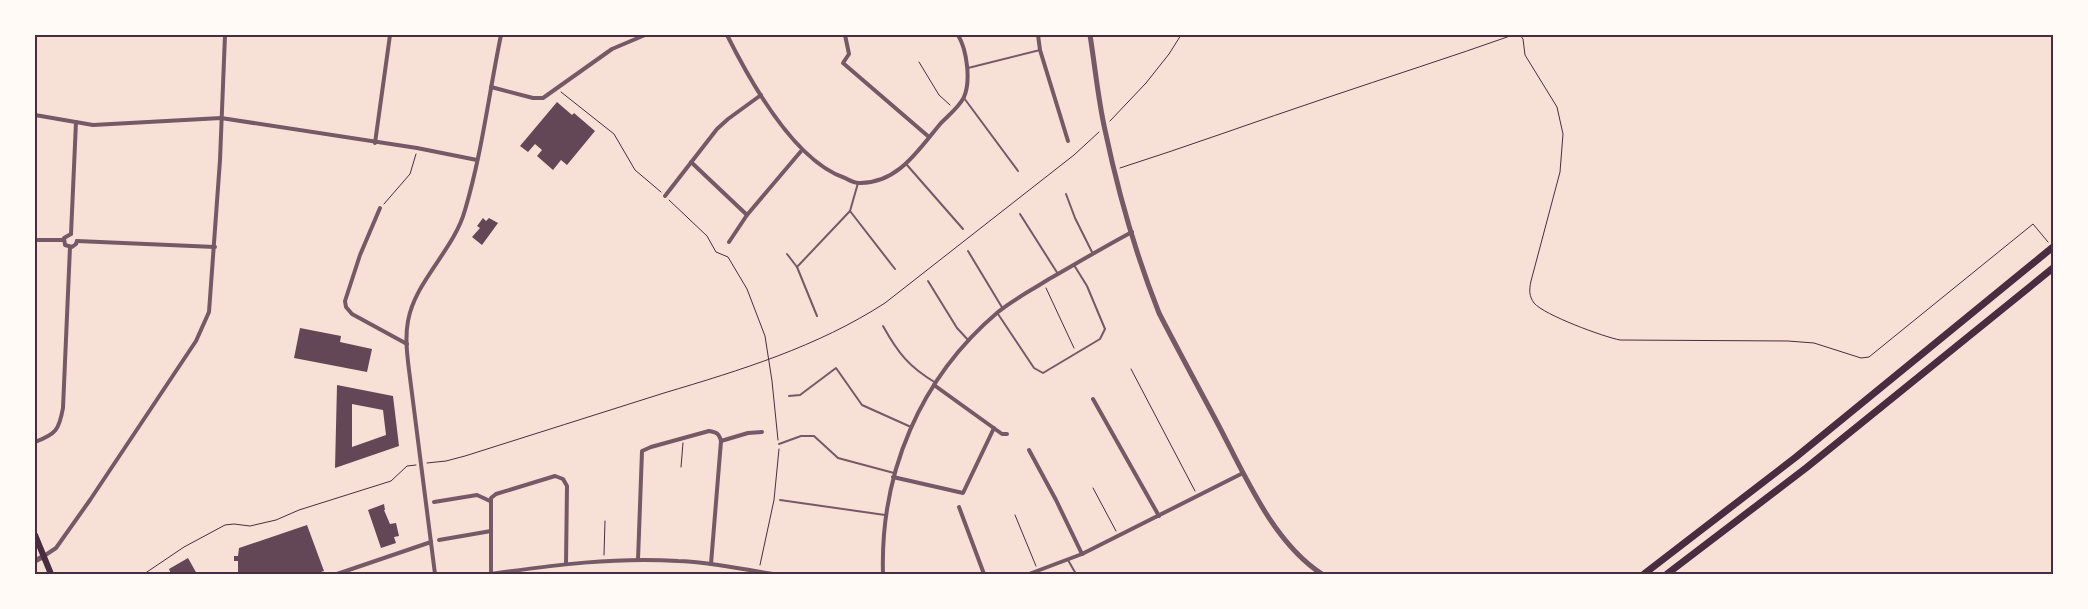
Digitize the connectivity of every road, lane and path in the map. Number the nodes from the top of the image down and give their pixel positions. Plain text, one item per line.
1 (225, 35) edge
2 (390, 35) edge
3 (501, 35) edge
4 (645, 35) edge
5 (726, 35) edge
6 (845, 35) edge
7 (958, 35) edge
8 (1038, 35) edge
9 (1090, 35) edge
10 (1094, 35) edge
11 (1181, 35) edge
12 (1513, 35) edge
13 (1520, 35) edge
14 (1040, 50) junction
15 (919, 62) dead end
16 (968, 68) junction
17 (491, 87) junction
18 (557, 88) junction
19 (761, 95) junction
20 (964, 98) junction
21 (954, 108) junction
22 (35, 115) edge
23 (221, 118) junction
24 (76, 122) junction
25 (1104, 128) junction
26 (1098, 132) dead end
27 (929, 137) junction
28 (1068, 141) dead end
29 (375, 143) junction
30 (417, 148) junction
31 (802, 150) junction
32 (477, 160) junction
33 (691, 162) junction
34 (907, 165) junction
35 (1115, 170) junction
36 (1018, 171) dead end
37 (858, 183) junction
38 (1066, 194) dead end
39 (665, 196) junction
40 (380, 208) joint
41 (850, 211) junction
42 (1020, 214) dead end
43 (747, 215) junction
44 (963, 229) dead end
45 (1132, 232) junction
46 (71, 234) junction
47 (35, 240) edge
48 (64, 240) junction
49 (77, 240) junction
50 (729, 242) dead end
51 (2051, 245) edge
52 (70, 247) junction
53 (215, 247) junction
54 (968, 251) dead end
55 (787, 254) dead end
56 (1093, 254) junction
57 (1074, 265) junction
58 (798, 267) junction
59 (895, 269) dead end
60 (2051, 269) edge
61 (1058, 274) junction
62 (928, 281) dead end
63 (1043, 283) junction
64 (1003, 309) junction
65 (998, 313) junction
66 (817, 316) dead end
67 (883, 326) dead end
68 (969, 341) junction
69 (407, 344) junction
70 (1078, 353) junction
71 (768, 360) junction
72 (1131, 369) dead end
73 (935, 384) junction
74 (789, 396) dead end
75 (1094, 399) dead end
76 (911, 427) junction
77 (994, 428) junction
78 (762, 432) dead end
79 (1008, 434) dead end
80 (684, 438) junction
81 (721, 441) junction
82 (35, 442) edge
83 (779, 444) junction
84 (1029, 450) dead end
85 (420, 464) junction
86 (681, 467) dead end
87 (1243, 473) junction
88 (893, 475) junction
89 (1093, 488) dead end
90 (1197, 496) junction
91 (780, 500) dead end
92 (490, 501) junction
93 (434, 502) dead end
94 (959, 507) dead end
95 (885, 515) junction
96 (1015, 515) dead end
97 (1159, 516) junction
98 (605, 521) dead end
99 (491, 531) junction
100 (35, 535) edge
101 (1118, 536) junction
102 (439, 540) dead end
103 (430, 542) junction
104 (1082, 554) junction
105 (44, 556) junction
106 (35, 560) edge
107 (638, 560) junction
108 (1068, 560) junction
109 (604, 562) junction
110 (566, 564) junction
111 (711, 564) junction
112 (1038, 571) junction
113 (758, 572) junction
114 (51, 574) edge
115 (144, 574) edge
116 (337, 574) edge
117 (435, 574) edge
118 (491, 574) edge
119 (773, 574) edge
120 (883, 574) edge
121 (984, 574) edge
122 (1029, 574) edge
123 (1076, 574) edge
124 (1322, 574) edge
125 (1644, 574) edge
126 (1668, 574) edge

1 - 23 street
2 - 29 street
3 - 17 street
4 - 18 street
5 - 19 street
6 - 27 street
7 - 16 street
8 - 14 street
9 - 10 street
9 - 25 street
11 - 25 path
12 - 35 path
13 - 51 path
14 - 16 lane
14 - 28 street
15 - 21 path
16 - 20 street
17 - 18 street
17 - 32 street
18 - 39 path
19 - 31 street
19 - 33 street
20 - 21 street
20 - 36 lane
21 - 27 street
22 - 24 street
23 - 24 street
23 - 29 street
23 - 53 street
24 - 46 street
25 - 35 street
26 - 71 path
27 - 34 street
29 - 30 street
30 - 32 street
30 - 40 path
31 - 37 street
31 - 43 street
32 - 69 street
33 - 39 street
33 - 43 street
34 - 37 street
34 - 44 lane
35 - 45 street
37 - 41 lane
38 - 56 lane
39 - 71 path
40 - 69 street
41 - 58 lane
41 - 59 lane
42 - 61 lane
43 - 50 street
45 - 56 street
45 - 87 street
46 - 48 street
46 - 49 street
47 - 48 street
48 - 52 street
49 - 52 street
49 - 53 street
51 - 125 highway
52 - 82 street
53 - 105 street
54 - 64 lane
55 - 58 lane
56 - 57 street
57 - 61 street
57 - 70 lane
58 - 66 lane
60 - 126 highway
61 - 63 street
62 - 68 lane
63 - 64 street
63 - 70 path
64 - 65 street
65 - 68 street
65 - 70 lane
67 - 73 lane
68 - 73 street
69 - 85 street
71 - 83 path
71 - 85 path
72 - 90 path
73 - 76 street
73 - 77 street
74 - 76 lane
75 - 97 street
76 - 88 street
77 - 79 street
77 - 88 street
78 - 81 street
80 - 81 street
80 - 86 path
80 - 107 street
81 - 111 street
83 - 88 lane
83 - 113 path
84 - 104 street
85 - 103 street
85 - 115 path
87 - 90 street
87 - 124 street
88 - 95 street
89 - 101 path
90 - 97 street
91 - 95 lane
92 - 93 street
92 - 99 street
92 - 110 street
94 - 121 street
95 - 120 street
96 - 112 path
97 - 101 street
98 - 109 path
99 - 102 street
99 - 118 street
100 - 105 main road
101 - 104 street
103 - 116 street
103 - 117 street
104 - 108 street
105 - 106 street
105 - 114 main road
107 - 109 street
107 - 111 street
108 - 112 street
108 - 123 lane
109 - 110 street
110 - 118 street
111 - 113 street
112 - 122 street
113 - 119 street

